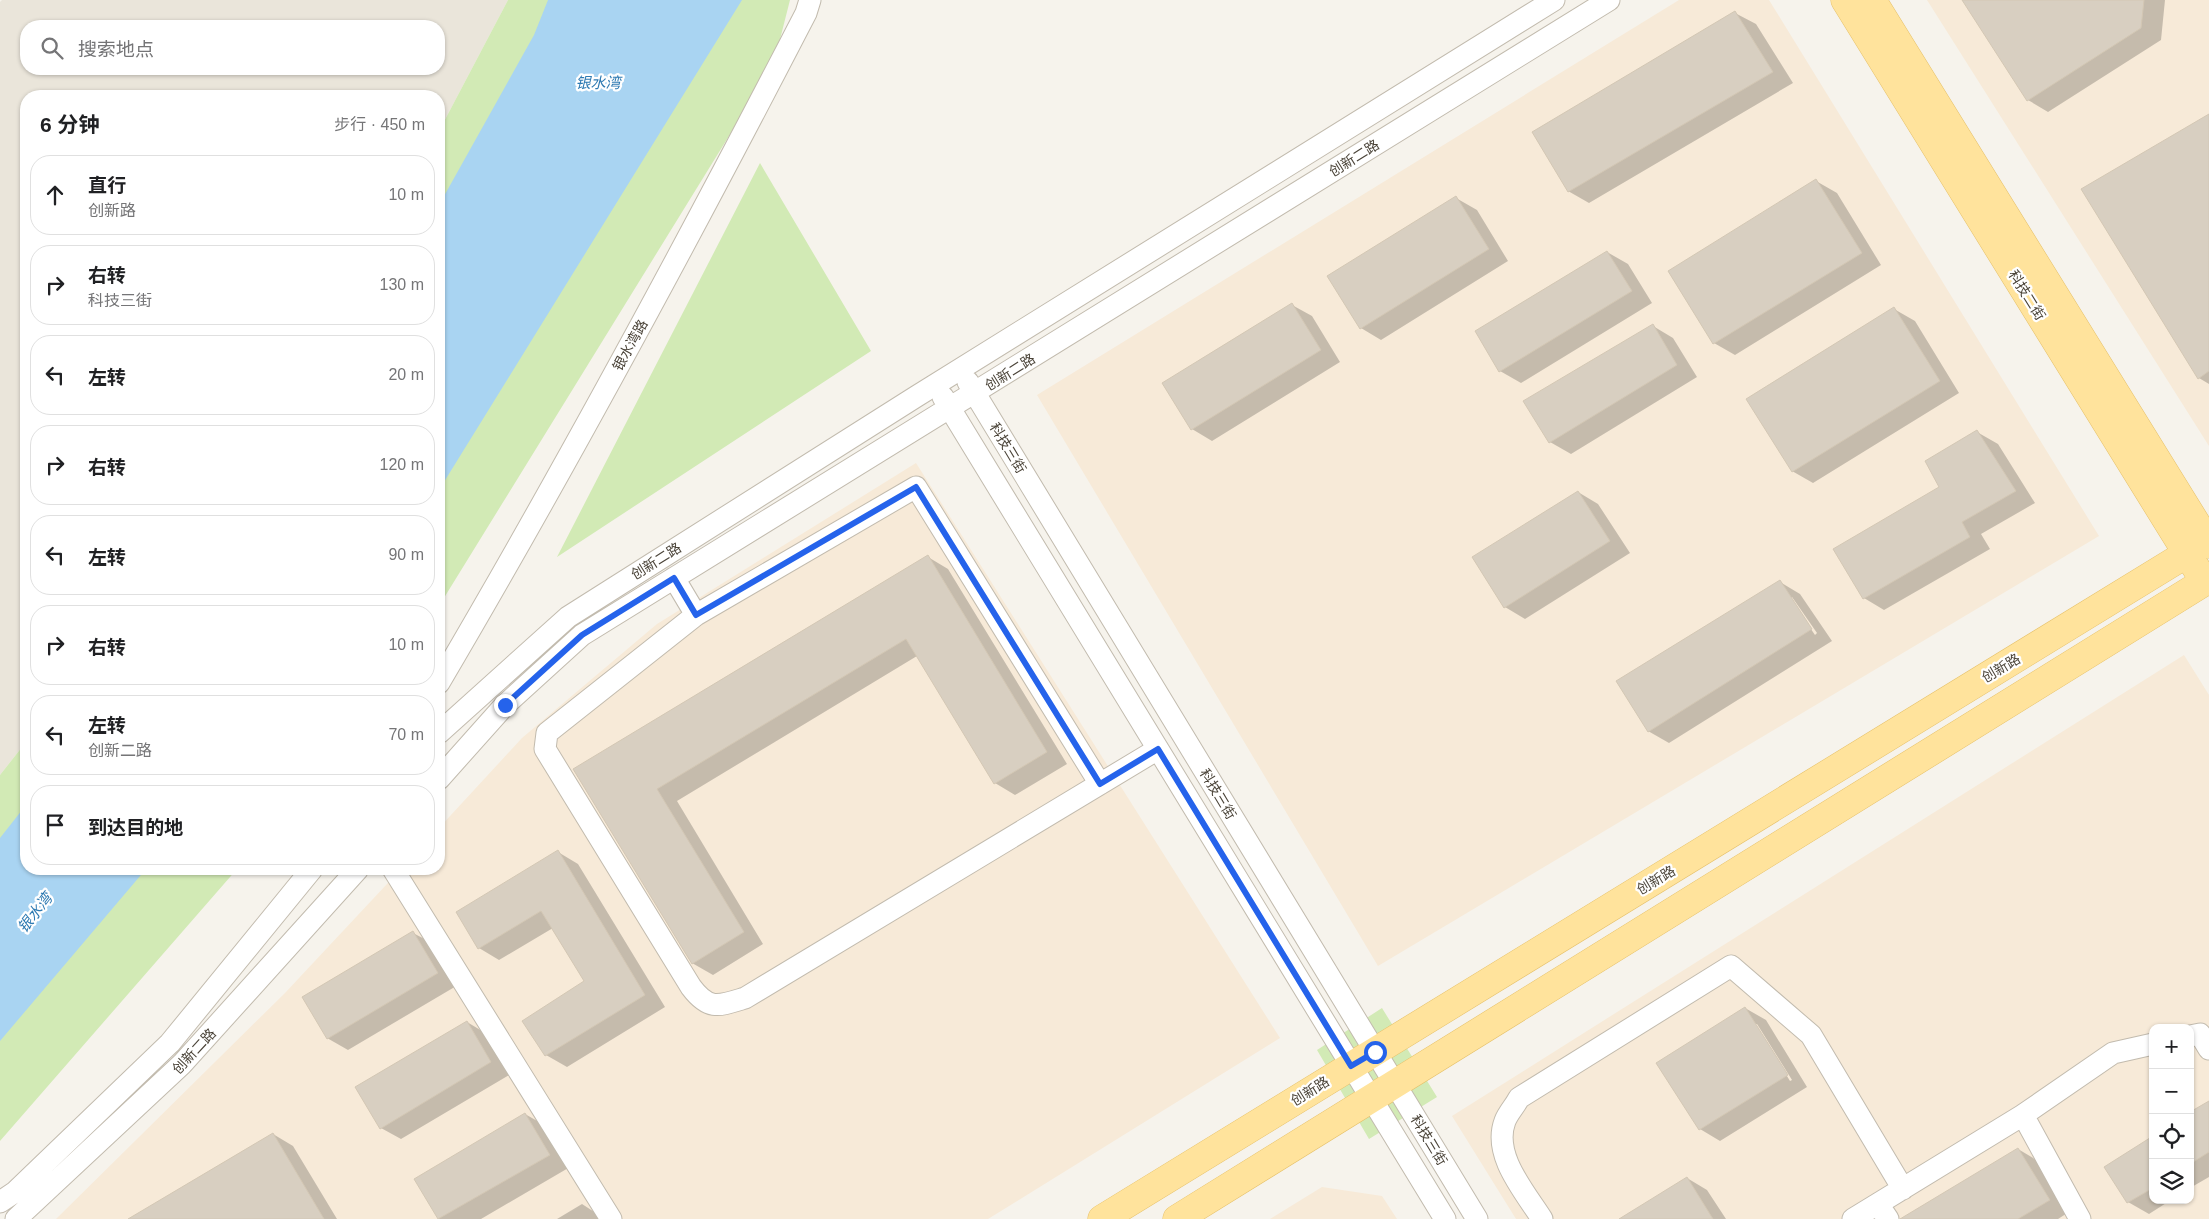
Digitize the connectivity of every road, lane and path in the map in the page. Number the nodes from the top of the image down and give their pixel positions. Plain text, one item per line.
1 (810, 0) edge
2 (1554, 0) edge
3 (1610, 0) edge
4 (1845, 0) edge
5 (1872, 0) edge
6 (960, 369) junction
7 (935, 384) junction
8 (975, 393) junction
9 (950, 409) junction
10 (2203, 545) edge
11 (674, 578) junction
12 (2208, 583) edge
13 (696, 615) junction
14 (445, 673) edge
15 (445, 728) edge
16 (1158, 749) junction
17 (445, 772) edge
18 (1100, 784) junction
19 (307, 875) edge
20 (353, 875) edge
21 (397, 875) edge
22 (2194, 1035) edge
23 (2149, 1045) edge
24 (2209, 1048) edge
25 (1375, 1052) junction
26 (1351, 1066) junction
27 (1395, 1085) junction
28 (1371, 1100) junction
29 (2022, 1115) junction
30 (1903, 1188) junction
31 (0, 1202) edge
32 (1883, 1211) edge
33 (16, 1219) edge
34 (611, 1219) edge
35 (1102, 1219) edge
36 (1176, 1219) edge
37 (1445, 1219) edge
38 (1477, 1219) edge
39 (1542, 1219) edge
40 (1853, 1219) edge
41 (2080, 1219) edge

1 - 14 street, 银水湾路
2 - 6 street, 创新二路
3 - 8 street, 创新二路
4 - 10 main road, 科技二街
5 - 10 main road, 科技二街
6 - 7 street, 创新二路
6 - 8 street, 科技三街
7 - 9 street, 科技三街
7 - 15 street, 创新二路
8 - 9 street, 创新二路
8 - 25 street, 科技三街
9 - 11 street, 创新二路
9 - 16 street, 科技三街
10 - 12 main road, 科技二街
10 - 25 main road, 创新路
11 - 13 street
11 - 17 street, 创新二路
12 - 27 main road
13 - 18 street
13 - 18 street
16 - 18 street
16 - 26 street, 科技三街
19 - 31 street, 创新二路
20 - 33 street, 创新二路
21 - 34 street
22 - 24 street
23 - 29 street
25 - 26 main road, 创新路
25 - 27 street, 科技三街
26 - 28 street, 科技三街
26 - 35 main road, 创新路
27 - 28 main road
27 - 38 street, 科技三街
28 - 36 main road
28 - 37 street, 科技三街
29 - 30 street
29 - 41 street
30 - 32 street
30 - 39 street
32 - 40 street

